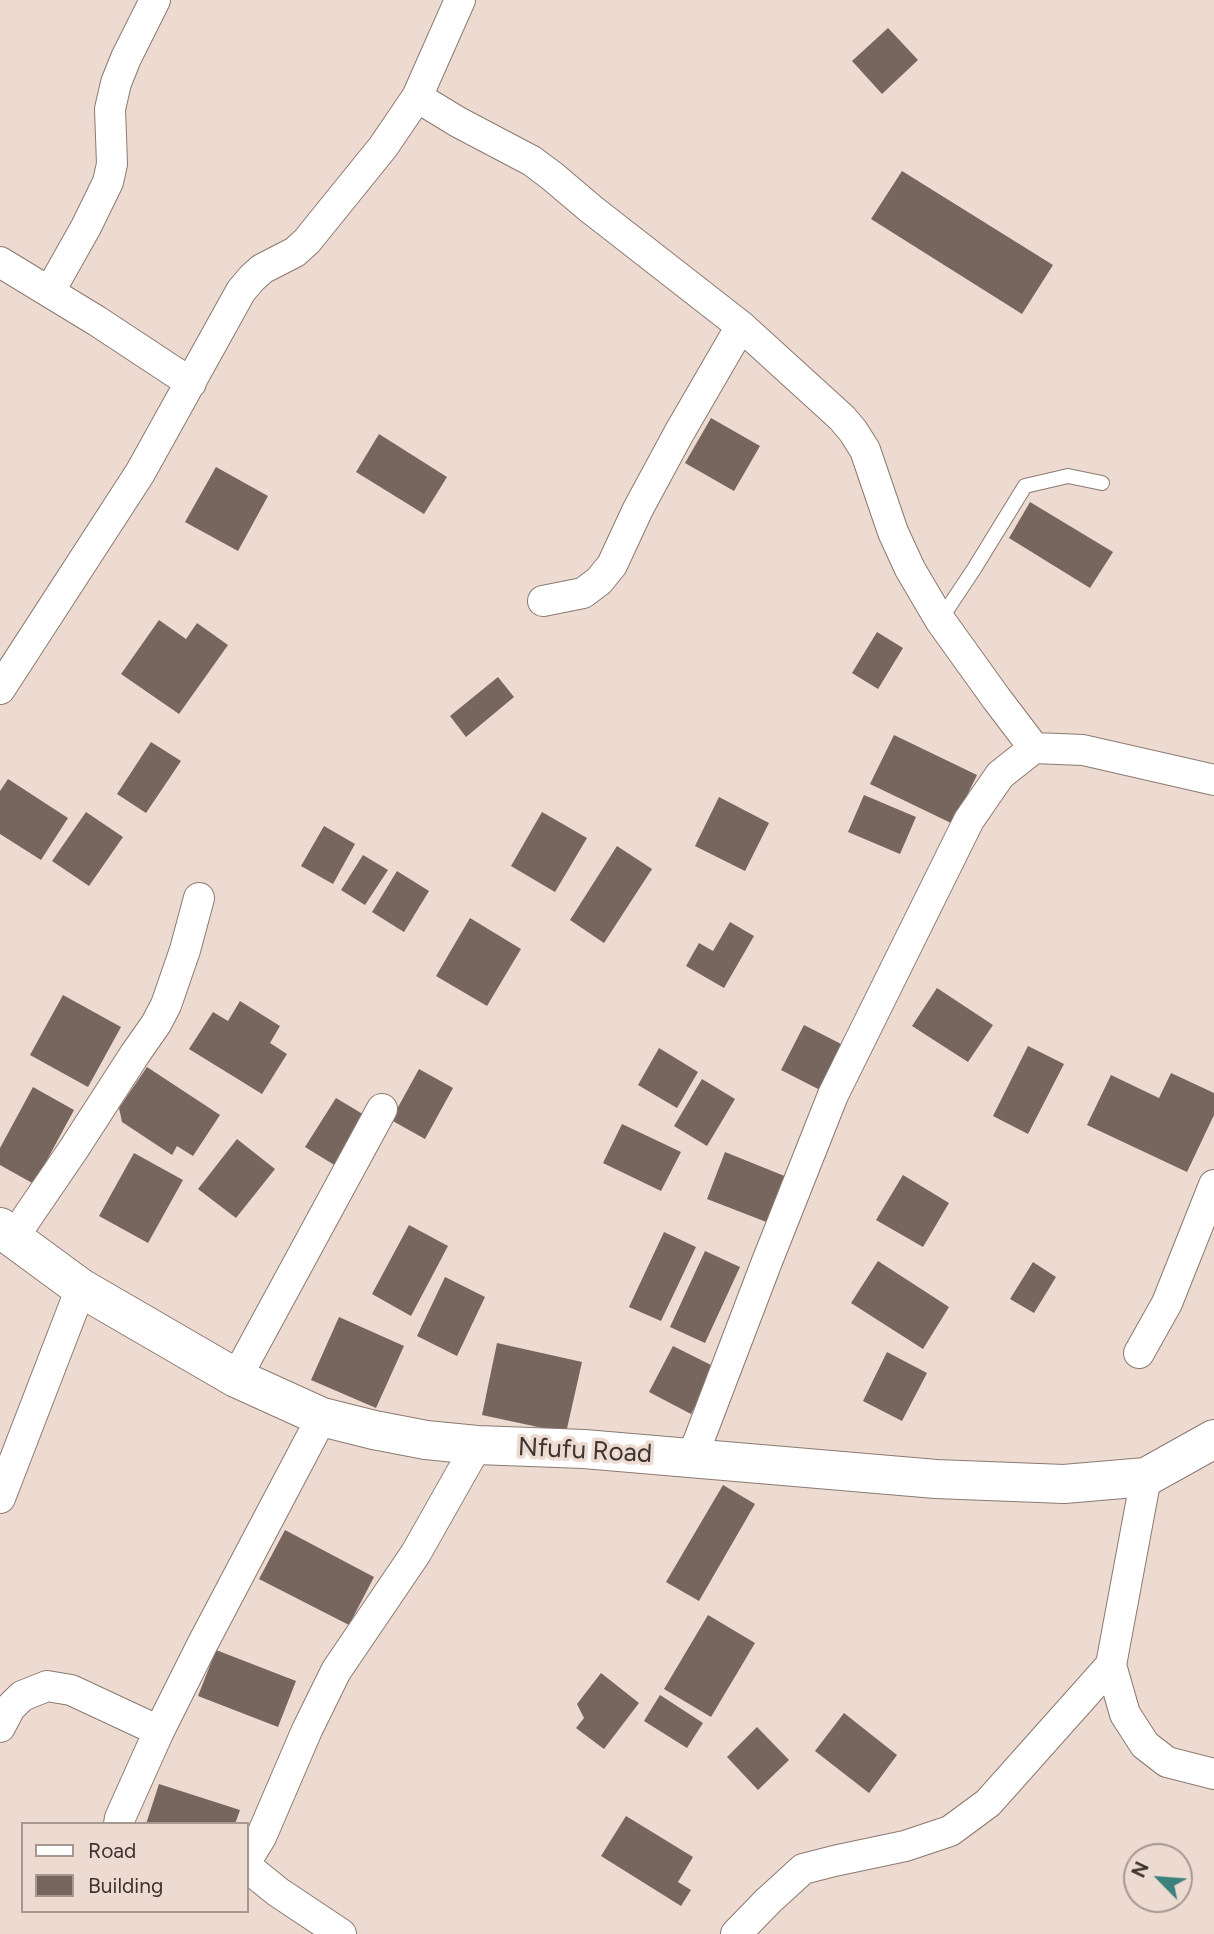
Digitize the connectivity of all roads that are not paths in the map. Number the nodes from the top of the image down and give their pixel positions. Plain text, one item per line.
1 (155, 0) edge
2 (460, 0) edge
3 (417, 97) junction
4 (0, 262) edge
5 (50, 291) junction
6 (741, 326) junction
7 (191, 383) junction
8 (1102, 483) dead end
9 (543, 601) dead end
10 (940, 620) junction
11 (0, 689) edge
12 (1034, 748) junction
13 (1214, 780) edge
14 (199, 898) dead end
15 (382, 1109) dead end
16 (1214, 1185) edge
17 (6, 1233) edge
18 (81, 1288) junction
19 (1139, 1353) dead end
20 (236, 1378) junction
21 (321, 1417) junction
22 (1214, 1439) edge
23 (477, 1445) junction
24 (692, 1458) junction
25 (1146, 1477) junction
26 (0, 1498) edge
27 (1111, 1665) junction
28 (0, 1727) edge
29 (159, 1731) junction
30 (1214, 1774) edge
31 (119, 1822) edge
32 (248, 1858) edge
33 (248, 1868) edge
34 (341, 1934) edge
35 (736, 1934) edge

1 - 5 street
2 - 3 street
3 - 6 street
3 - 7 street
4 - 5 street
5 - 7 street
6 - 9 street
6 - 10 street
7 - 11 street
8 - 10 lane
10 - 12 street
12 - 13 street
12 - 24 street
14 - 17 street
15 - 20 street
16 - 19 street
17 - 18 street, Nfufu Road
18 - 20 street, Nfufu Road
18 - 26 street
20 - 21 street, Nfufu Road
21 - 23 street, Nfufu Road
21 - 29 street
22 - 25 street, Nfufu Road
23 - 24 street, Nfufu Road
23 - 32 street
24 - 25 street, Nfufu Road
25 - 27 street
27 - 30 street
27 - 35 street
28 - 29 street
29 - 31 street
33 - 34 street

